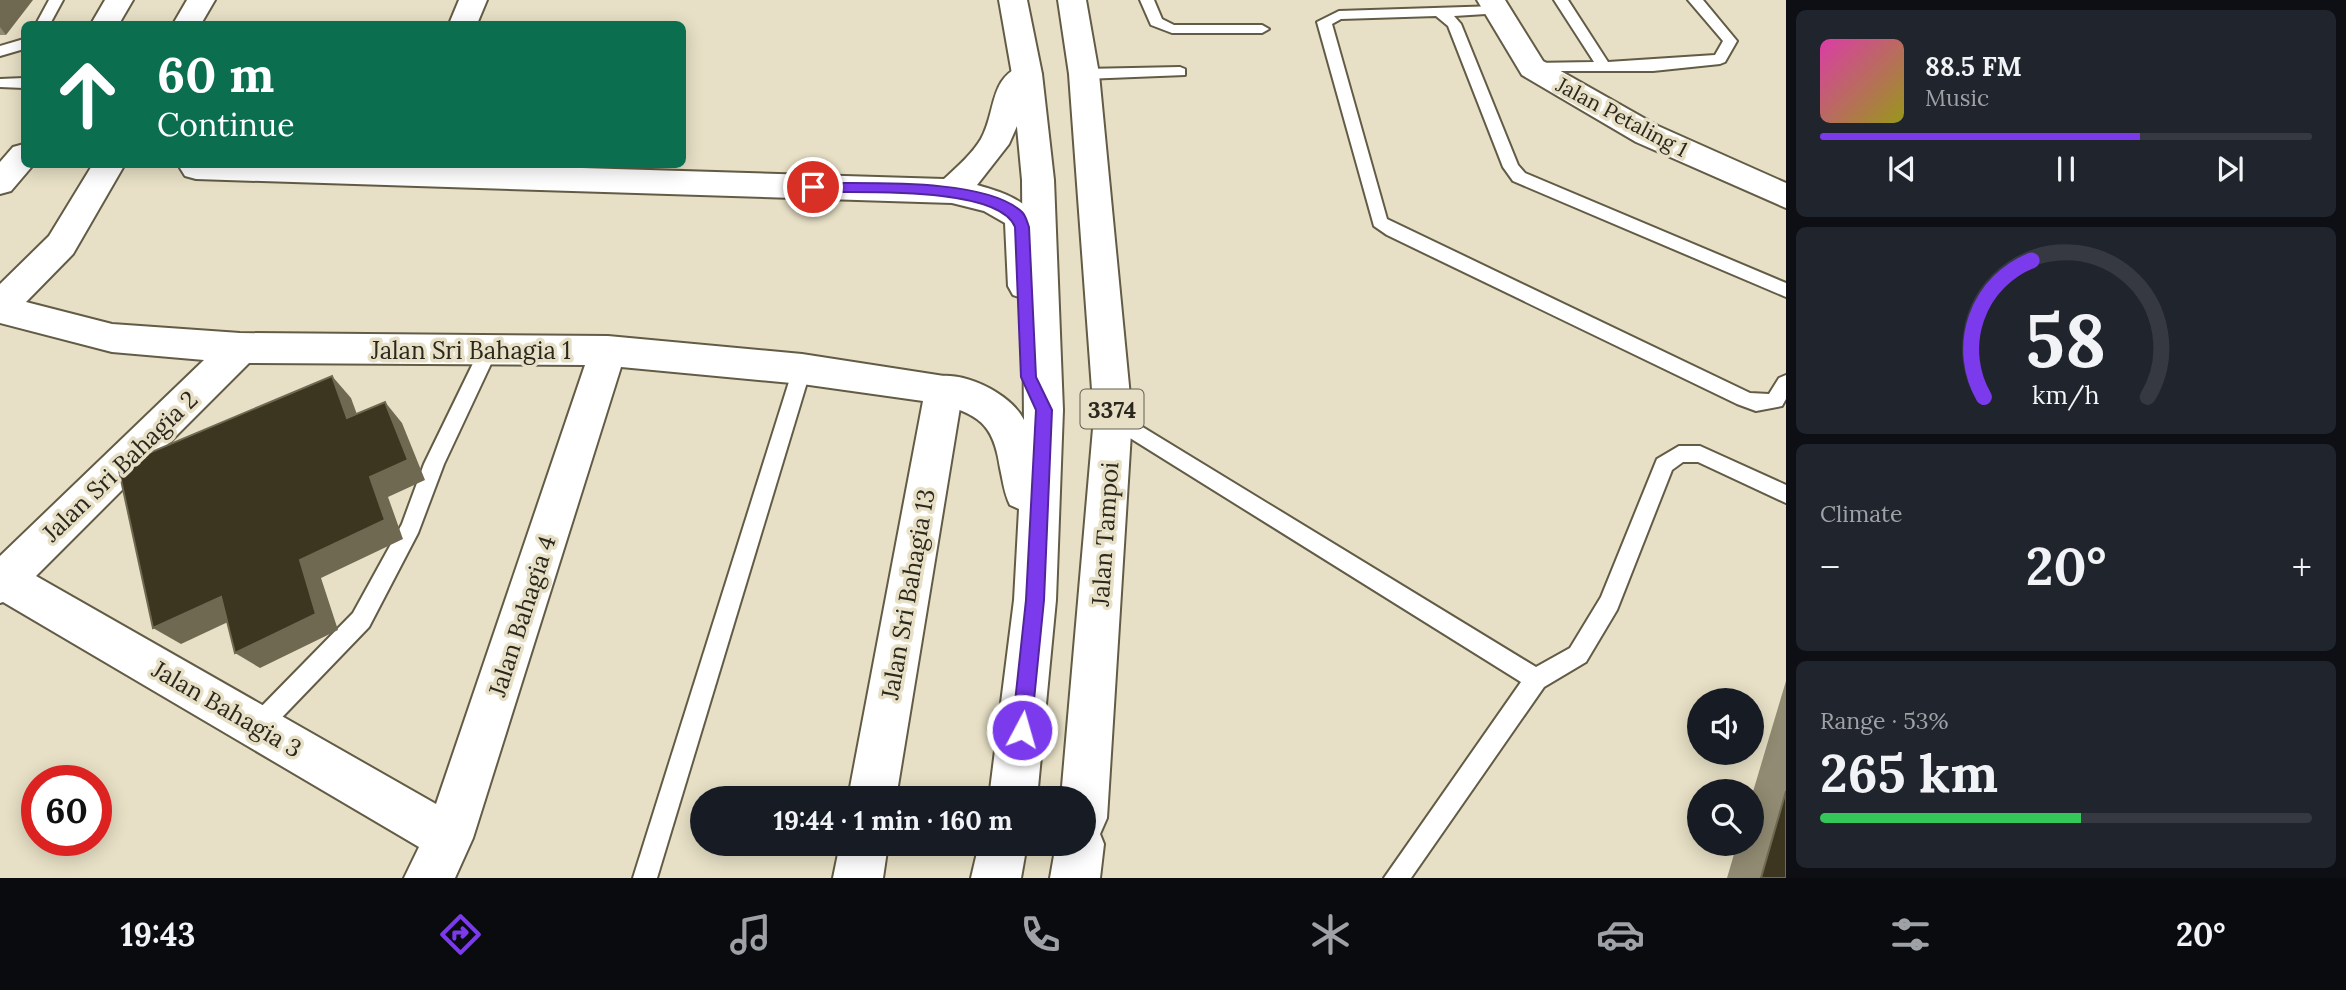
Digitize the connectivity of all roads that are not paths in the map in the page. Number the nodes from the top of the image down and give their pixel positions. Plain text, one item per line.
1 (56, 0) edge
2 (119, 0) edge
3 (201, 0) edge
4 (473, 0) edge
5 (1013, 0) edge
6 (1072, 0) edge
7 (1147, 0) edge
8 (1561, 0) edge
9 (1695, 0) edge
10 (1494, 5) edge
11 (1427, 10) joint
12 (1458, 17) junction
13 (45, 21) edge
14 (107, 21) edge
15 (189, 21) edge
16 (464, 21) edge
17 (1262, 29) dead end
18 (21, 45) edge
19 (0, 51) edge
20 (1604, 67) junction
21 (1532, 68) junction
22 (1180, 72) dead end
23 (1027, 74) junction
24 (1084, 74) junction
25 (21, 83) edge
26 (1, 85) edge
27 (21, 158) edge
28 (106, 168) edge
29 (197, 168) dead end
30 (399, 170) edge
31 (0, 183) edge
32 (952, 191) junction
33 (88, 196) junction
34 (1786, 196) edge
35 (0, 274) edge
36 (1786, 290) edge
37 (0, 308) edge
38 (240, 348) junction
39 (488, 351) junction
40 (608, 351) junction
41 (802, 369) junction
42 (1786, 383) edge
43 (944, 389) junction
44 (1044, 410) junction
45 (1113, 417) junction
46 (1786, 494) edge
47 (2, 582) edge
48 (1035, 600) junction
49 (1536, 680) junction
50 (257, 727) junction
51 (874, 786) edge
52 (1014, 786) edge
53 (1085, 786) edge
54 (449, 838) junction
55 (862, 856) edge
56 (1001, 856) edge
57 (1078, 856) edge
58 (429, 878) edge
59 (645, 878) edge
60 (858, 878) edge
61 (996, 878) edge
62 (1075, 878) edge
63 (1396, 878) edge

1 - 13 lane
2 - 14 street
3 - 15 street
4 - 16 street
5 - 23 street, 3374
6 - 24 street, Jalan Tampoi / 3374
7 - 17 lane
8 - 20 lane
9 - 20 lane
10 - 12 lane
10 - 21 street, Jalan Petaling 1
11 - 12 lane
11 - 42 lane
12 - 36 lane
18 - 19 lane
20 - 21 lane
21 - 34 street, Jalan Petaling 1
22 - 24 lane
23 - 32 street
23 - 44 street, 3374
24 - 45 street, Jalan Tampoi / 3374
25 - 26 lane
27 - 31 street
28 - 33 street
29 - 30 street
30 - 32 street
32 - 44 street
33 - 35 street
33 - 37 street
37 - 38 street, Jalan Sri Bahagia 1
38 - 39 street, Jalan Sri Bahagia 1
38 - 47 street, Jalan Sri Bahagia 2
39 - 40 street, Jalan Sri Bahagia 1
39 - 50 lane
40 - 41 street, Jalan Sri Bahagia 1
40 - 54 street, Jalan Bahagia 4
41 - 43 street, Jalan Sri Bahagia 1
41 - 59 lane
43 - 48 street, Jalan Sri Bahagia 1
43 - 51 street, Jalan Sri Bahagia 13
44 - 48 street, 3374
45 - 49 lane
45 - 53 street, Jalan Tampoi / 3374
46 - 49 lane
47 - 50 street, Jalan Bahagia 3
48 - 52 street, 3374
49 - 63 lane
50 - 54 street, Jalan Bahagia 3
54 - 58 street, Jalan Bahagia 4
55 - 60 street
56 - 61 street
57 - 62 street

